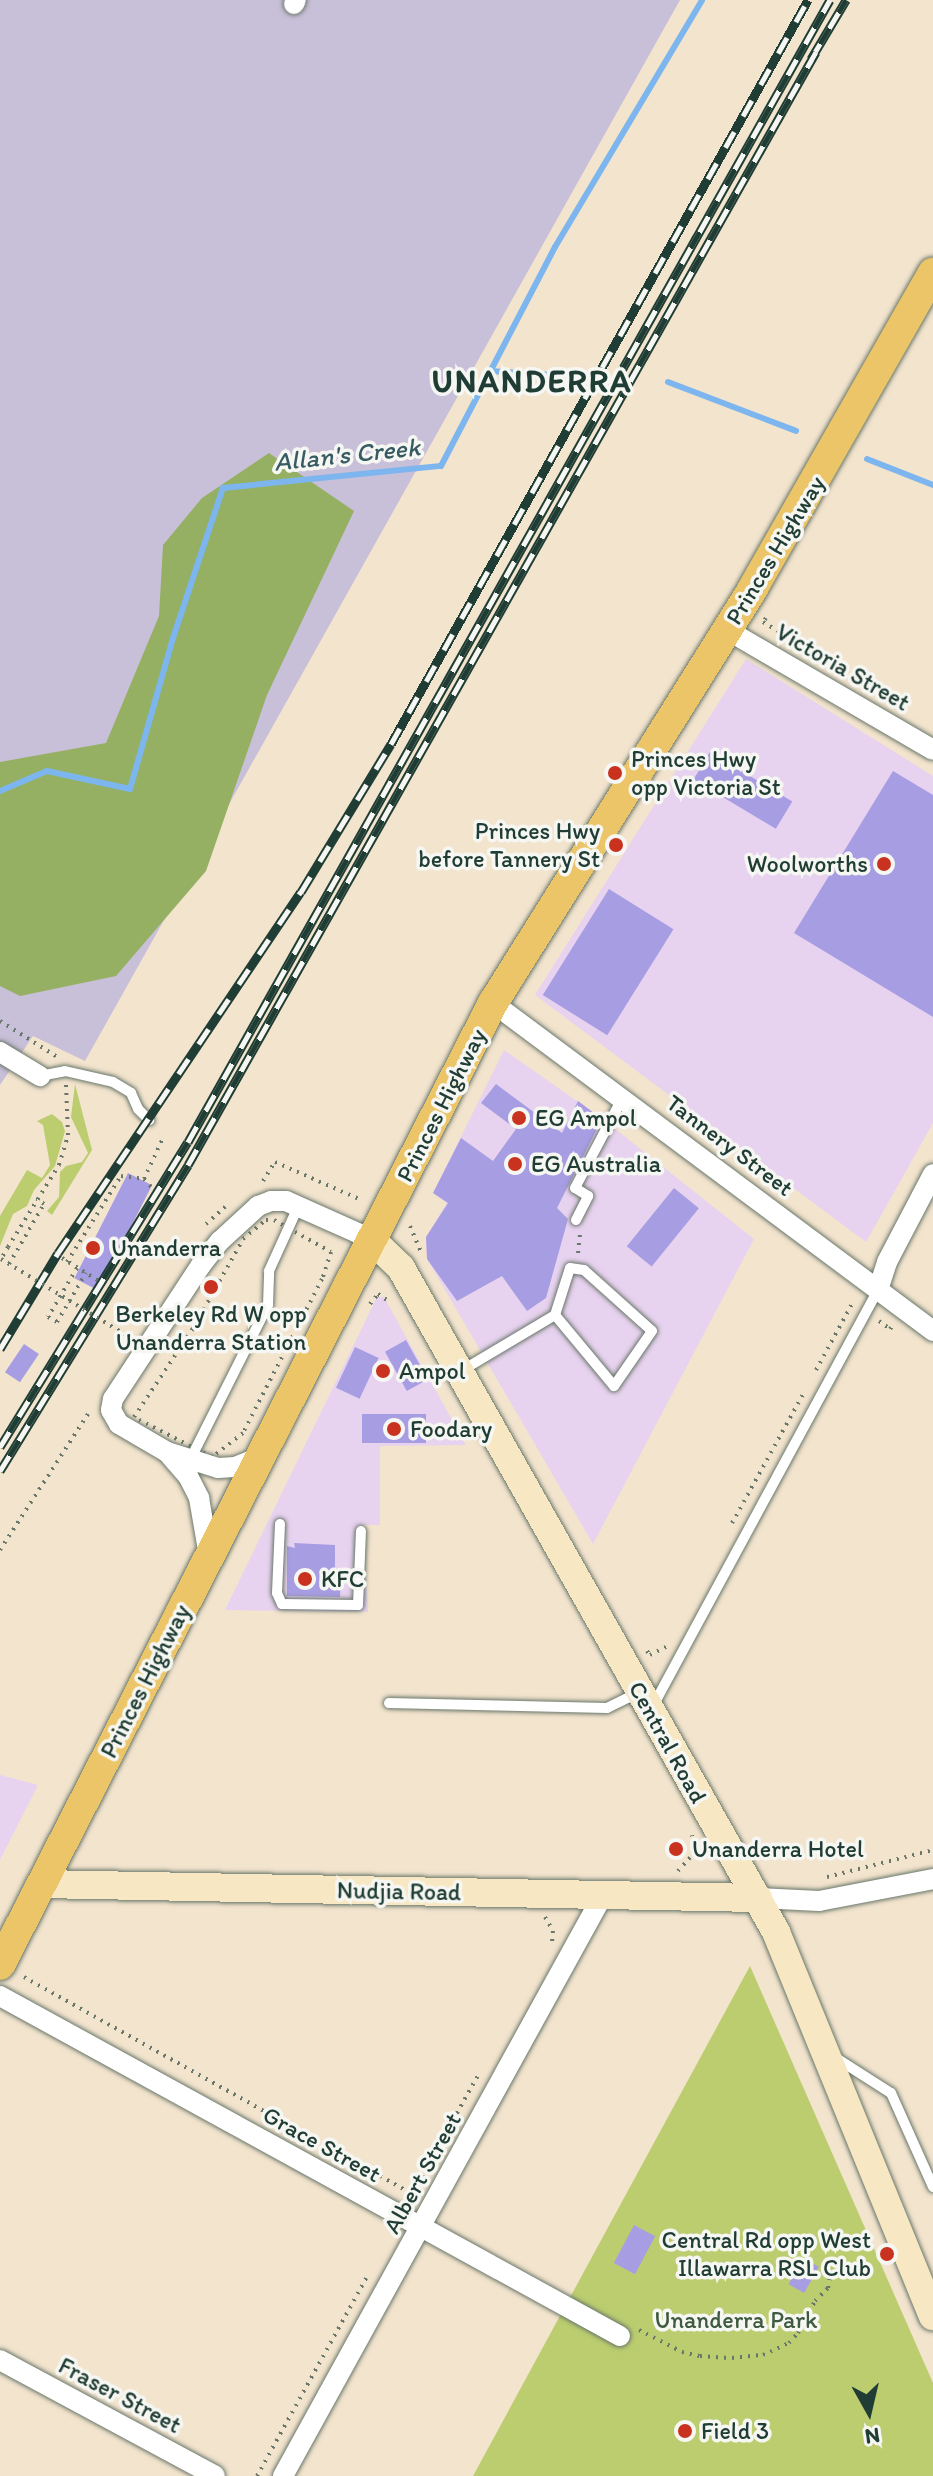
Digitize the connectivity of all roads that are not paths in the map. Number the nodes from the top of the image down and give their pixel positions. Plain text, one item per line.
1 (933, 273) edge
2 (727, 630) junction
3 (933, 750) edge
4 (493, 1003) junction
5 (0, 1052) edge
6 (40, 1076) joint
7 (623, 1097) junction
8 (149, 1120) dead end
9 (933, 1174) edge
10 (299, 1205) junction
11 (576, 1220) road end
12 (371, 1239) junction
13 (878, 1290) junction
14 (555, 1315) junction
15 (933, 1331) edge
16 (459, 1372) junction
17 (167, 1452) junction
18 (193, 1454) junction
19 (260, 1457) junction
20 (280, 1524) dead end
21 (361, 1531) dead end
22 (209, 1556) junction
23 (645, 1702) junction
24 (389, 1703) dead end
25 (933, 1879) edge
26 (41, 1884) junction
27 (604, 1893) junction
28 (758, 1898) junction
29 (12, 1971) edge
30 (0, 1996) edge
31 (821, 2048) junction
32 (933, 2187) edge
33 (421, 2229) junction
34 (933, 2316) edge
35 (623, 2329) road end
36 (0, 2360) edge
37 (215, 2476) edge
38 (283, 2476) edge

1 - 2 main road, Princes Highway
2 - 3 street, Victoria Street
2 - 4 main road, Princes Highway
4 - 7 street, Tannery Street
4 - 12 main road, Princes Highway
5 - 6 street
6 - 8 lane
7 - 11 lane
7 - 13 street, Tannery Street
9 - 13 street
10 - 12 street
10 - 17 street
10 - 18 lane
12 - 16 main road, Central Road
12 - 19 main road, Princes Highway
13 - 15 street, Tannery Street
13 - 23 lane
14 - 14 lane
14 - 16 lane
16 - 23 main road, Central Road
17 - 18 street
17 - 22 street
18 - 19 street
19 - 22 main road, Princes Highway
20 - 21 lane
22 - 26 main road, Princes Highway
23 - 24 lane
23 - 28 main road, Central Road
25 - 28 street
26 - 27 main road, Nudjia Road
26 - 29 main road, Princes Highway
27 - 28 main road, Nudjia Road
27 - 33 street, Albert Street
28 - 31 main road, Central Road
30 - 33 street, Grace Street
31 - 32 lane
31 - 34 main road, Central Road
33 - 35 street, Grace Street
33 - 38 street, Albert Street
36 - 37 street, Fraser Street

